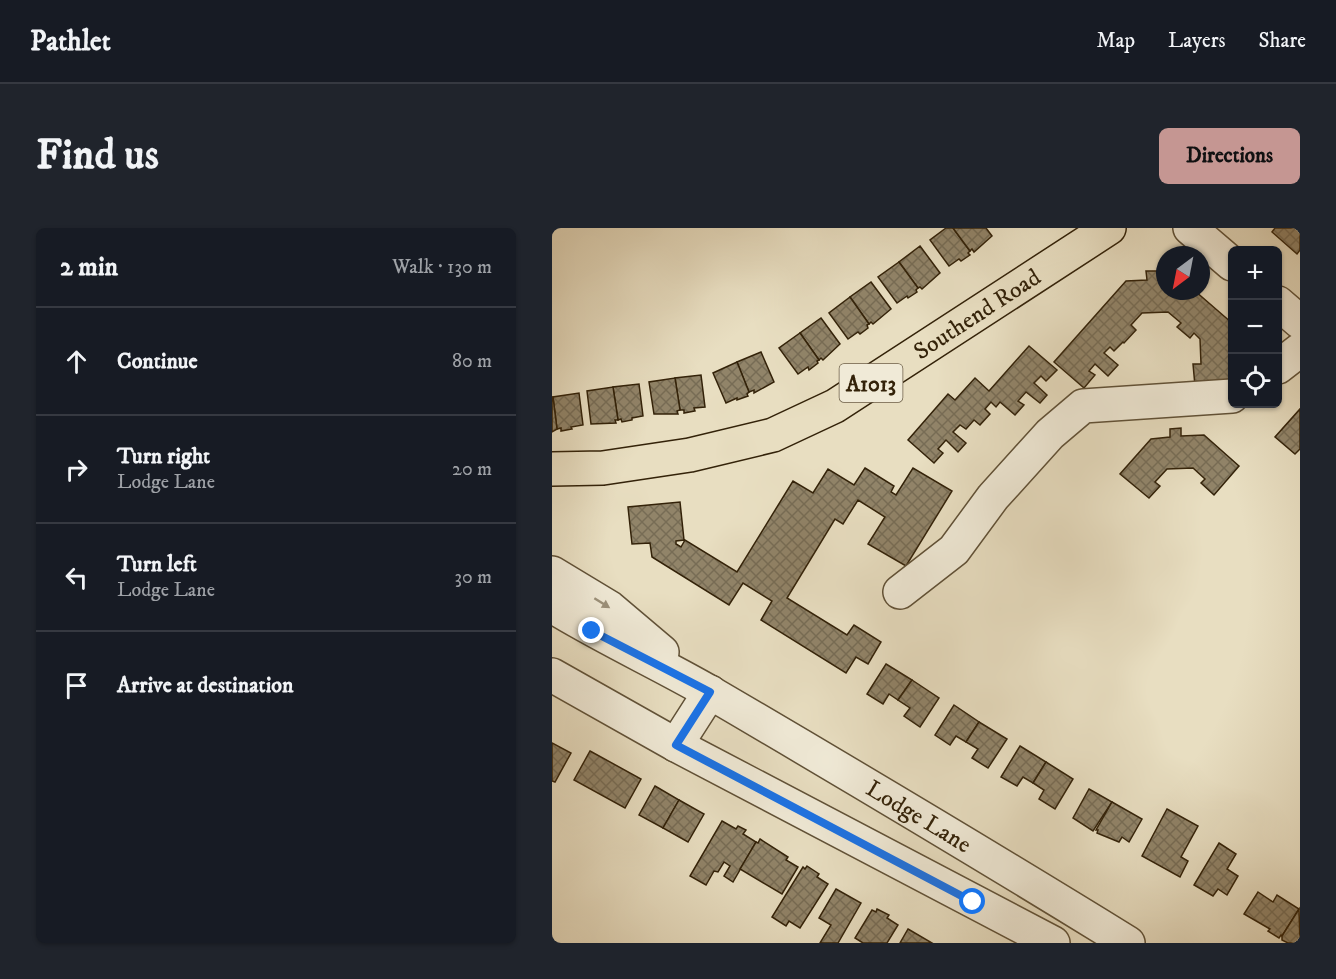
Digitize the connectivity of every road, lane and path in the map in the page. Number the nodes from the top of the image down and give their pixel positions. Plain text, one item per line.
1 (1109, 228) edge
2 (1190, 228) edge
3 (1228, 260) edge
4 (1282, 306) edge
5 (1300, 322) edge
6 (1300, 350) edge
7 (1282, 364) edge
8 (1228, 396) edge
9 (603, 468) junction
10 (552, 469) edge
11 (552, 486) edge
12 (553, 573) edge
13 (900, 592) dead end
14 (552, 606) edge
15 (552, 675) edge
16 (710, 692) junction
17 (676, 745) junction
18 (1124, 942) edge
19 (1053, 943) edge

1 - 9 main road, Southend Road / A1013
2 - 3 street
4 - 5 street
6 - 7 street
8 - 13 street
9 - 10 main road, Southend Road / A1013
9 - 11 main road, Southend Road / A1013
12 -> 16 street, Lodge Lane
14 - 16 street, Lodge Lane
15 - 17 street
16 - 17 street
16 - 18 street, Lodge Lane
17 - 19 street

